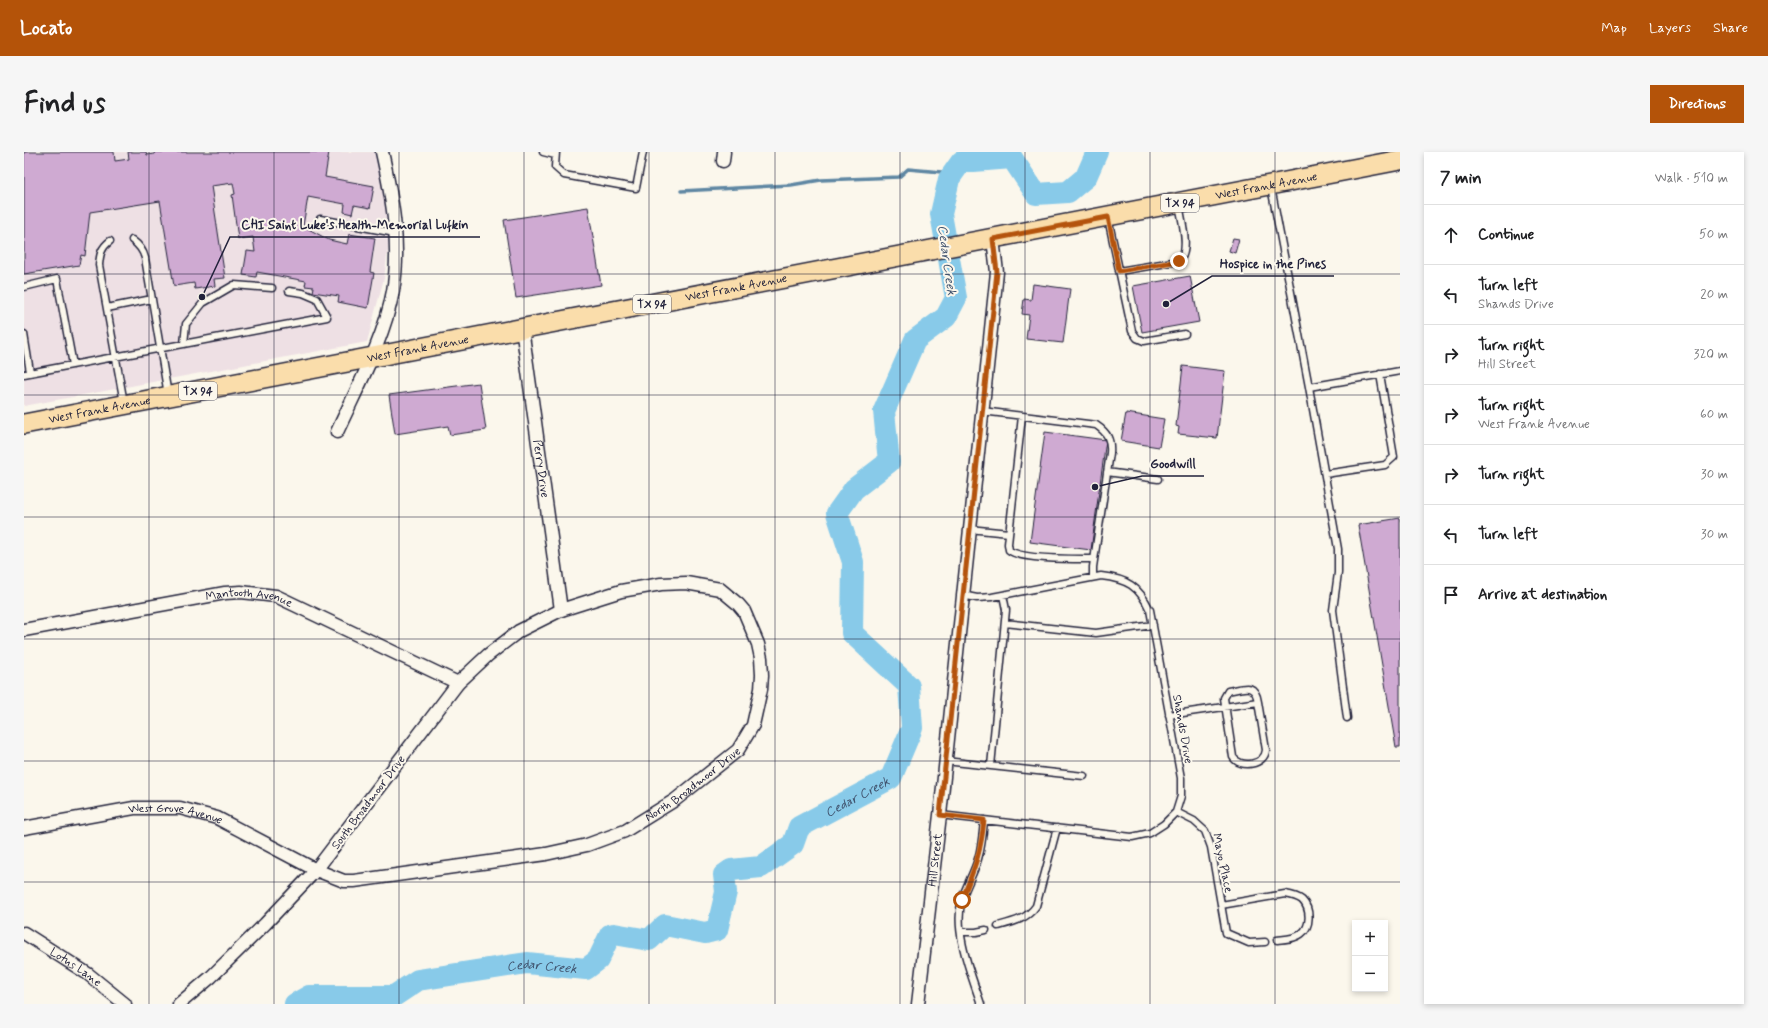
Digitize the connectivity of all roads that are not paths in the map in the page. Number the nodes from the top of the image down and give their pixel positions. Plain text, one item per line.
1 (382, 152) edge
2 (543, 152) edge
3 (643, 152) edge
4 (555, 154) edge
5 (1400, 160) edge
6 (1271, 185) junction
7 (1179, 203) junction
8 (1108, 217) junction
9 (320, 219) dead end
10 (395, 233) junction
11 (993, 239) junction
12 (132, 240) dead end
13 (110, 241) dead end
14 (1119, 271) junction
15 (24, 287) edge
16 (272, 288) dead end
17 (289, 291) dead end
18 (152, 299) junction
19 (107, 308) junction
20 (522, 328) junction
21 (24, 334) edge
22 (1185, 334) dead end
23 (184, 344) junction
24 (160, 348) junction
25 (116, 356) junction
26 (372, 358) junction
27 (73, 364) junction
28 (1400, 371) edge
29 (27, 373) edge
30 (1380, 374) junction
31 (1309, 387) junction
32 (169, 396) junction
33 (124, 405) junction
34 (982, 411) junction
35 (1022, 416) junction
36 (24, 424) edge
37 (337, 432) dead end
38 (1108, 472) junction
39 (1324, 474) junction
40 (1158, 479) dead end
41 (969, 529) junction
42 (1009, 533) junction
43 (1094, 560) junction
44 (1093, 577) junction
45 (962, 595) junction
46 (1003, 595) junction
47 (561, 610) junction
48 (1005, 623) junction
49 (1153, 625) junction
50 (24, 630) edge
51 (458, 683) junction
52 (1258, 702) junction
53 (1225, 707) junction
54 (1169, 715) junction
55 (1347, 718) dead end
56 (945, 761) junction
57 (991, 766) junction
58 (1084, 776) dead end
59 (1176, 812) junction
60 (940, 815) junction
61 (984, 820) junction
62 (24, 828) edge
63 (1057, 828) junction
64 (316, 870) junction
65 (1221, 905) junction
66 (998, 926) dead end
67 (986, 930) dead end
68 (961, 932) junction
69 (24, 933) edge
70 (1277, 940) dead end
71 (1265, 942) dead end
72 (125, 1004) edge
73 (179, 1004) edge
74 (918, 1004) edge
75 (981, 1004) edge

1 - 10 street
2 - 4 lane
3 - 4 lane
5 - 6 main road, West Frank Avenue / TX 94
6 - 7 main road, West Frank Avenue / TX 94
6 - 31 lane
7 - 8 main road, West Frank Avenue / TX 94
7 - 14 lane
8 - 11 main road, West Frank Avenue / TX 94
8 - 14 lane
9 - 10 lane
10 - 26 street
11 - 20 main road, West Frank Avenue / TX 94
11 - 34 street, Hill Street
12 - 18 lane
13 - 19 lane
14 - 22 lane
15 - 27 lane
16 - 23 lane
17 - 23 lane
18 - 19 lane
18 - 24 lane
19 - 25 lane
20 - 26 main road, West Frank Avenue / TX 94
20 - 47 street, Perry Drive
21 - 29 lane
23 - 24 lane
24 - 25 lane
24 - 32 lane
25 - 27 lane
25 - 33 lane
26 - 32 main road, West Frank Avenue / TX 94
26 - 37 street
27 - 29 lane
28 - 30 lane
30 - 31 lane
30 - 39 lane
31 - 39 lane
32 - 33 main road, West Frank Avenue / TX 94
33 - 36 main road, West Frank Avenue / TX 94
34 - 35 lane
34 - 41 street, Hill Street
35 - 38 lane
35 - 42 lane
38 - 40 lane
38 - 43 lane
39 - 55 lane
41 - 42 lane
41 - 45 street, Hill Street
42 - 43 lane
43 - 44 lane
44 - 46 lane, Shands Drive
44 - 49 lane, Shands Drive
45 - 46 lane, Shands Drive
45 - 56 street, Hill Street
46 - 48 lane
47 - 51 street, South Broadmoor Drive
47 - 64 street, North Broadmoor Drive
48 - 49 lane
48 - 57 lane
49 - 54 lane, Shands Drive
50 - 51 street, Mantooth Avenue
51 - 64 street, South Broadmoor Drive
52 - 53 lane
52 - 53 lane
52 - 53 lane
53 - 54 lane
54 - 59 lane, Shands Drive
56 - 57 lane
56 - 60 street, Hill Street
57 - 58 lane
59 - 63 lane
59 - 65 lane, Mayo Place
60 - 61 lane
60 - 74 street, Hill Street
61 - 63 lane
61 - 68 lane
62 - 64 street, West Grove Avenue
63 - 66 lane
64 - 73 street, South Broadmoor Drive
65 - 70 lane
65 - 71 lane, Mayo Place
67 - 68 lane
68 - 75 lane
69 - 72 street, Lotus Lane

